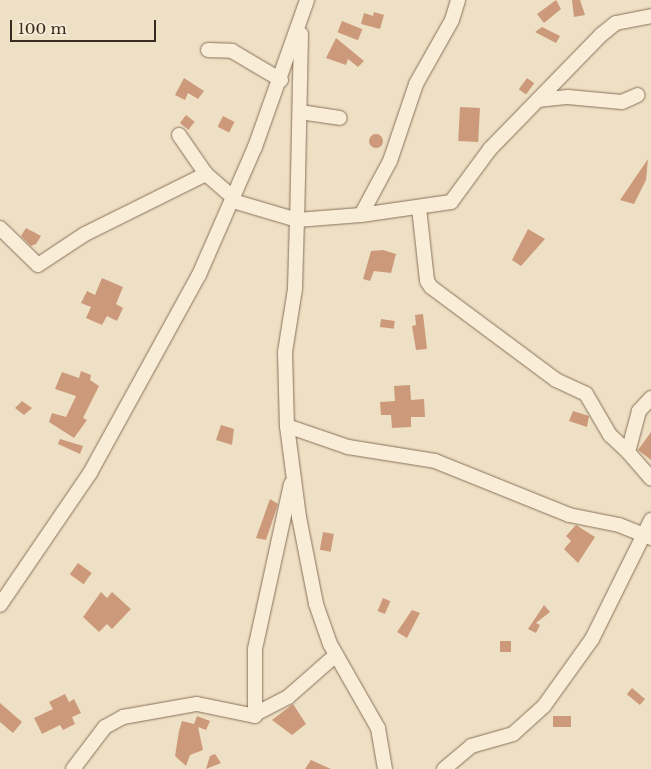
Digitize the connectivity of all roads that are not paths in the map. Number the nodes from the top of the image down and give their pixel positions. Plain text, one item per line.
1 (307, 0) edge
2 (458, 0) edge
3 (651, 16) edge
4 (301, 21) junction
5 (208, 50) dead end
6 (281, 80) junction
7 (638, 95) dead end
8 (538, 100) junction
9 (300, 112) junction
10 (340, 118) dead end
11 (179, 135) dead end
12 (206, 174) junction
13 (233, 199) junction
14 (419, 208) junction
15 (361, 214) junction
16 (297, 220) junction
17 (0, 228) edge
18 (651, 398) edge
19 (287, 426) junction
20 (628, 452) junction
21 (293, 476) junction
22 (651, 478) edge
23 (651, 520) edge
24 (646, 536) edge
25 (0, 606) edge
26 (336, 655) junction
27 (257, 713) junction
28 (73, 769) edge
29 (386, 769) edge
30 (444, 769) edge

1 - 4 street
2 - 15 street
3 - 8 street
4 - 6 street
4 - 9 street
5 - 6 street
6 - 13 street
7 - 8 street
8 - 14 street
9 - 10 street
9 - 16 street
11 - 12 street
12 - 13 street
12 - 17 street
13 - 16 street
13 - 25 street
14 - 15 street
14 - 20 street
15 - 16 street
16 - 19 street
18 - 20 street
19 - 21 street
19 - 24 street
20 - 22 street
21 - 26 street
21 - 27 street
23 - 24 street
24 - 30 street
26 - 27 street
26 - 29 street
27 - 28 street

